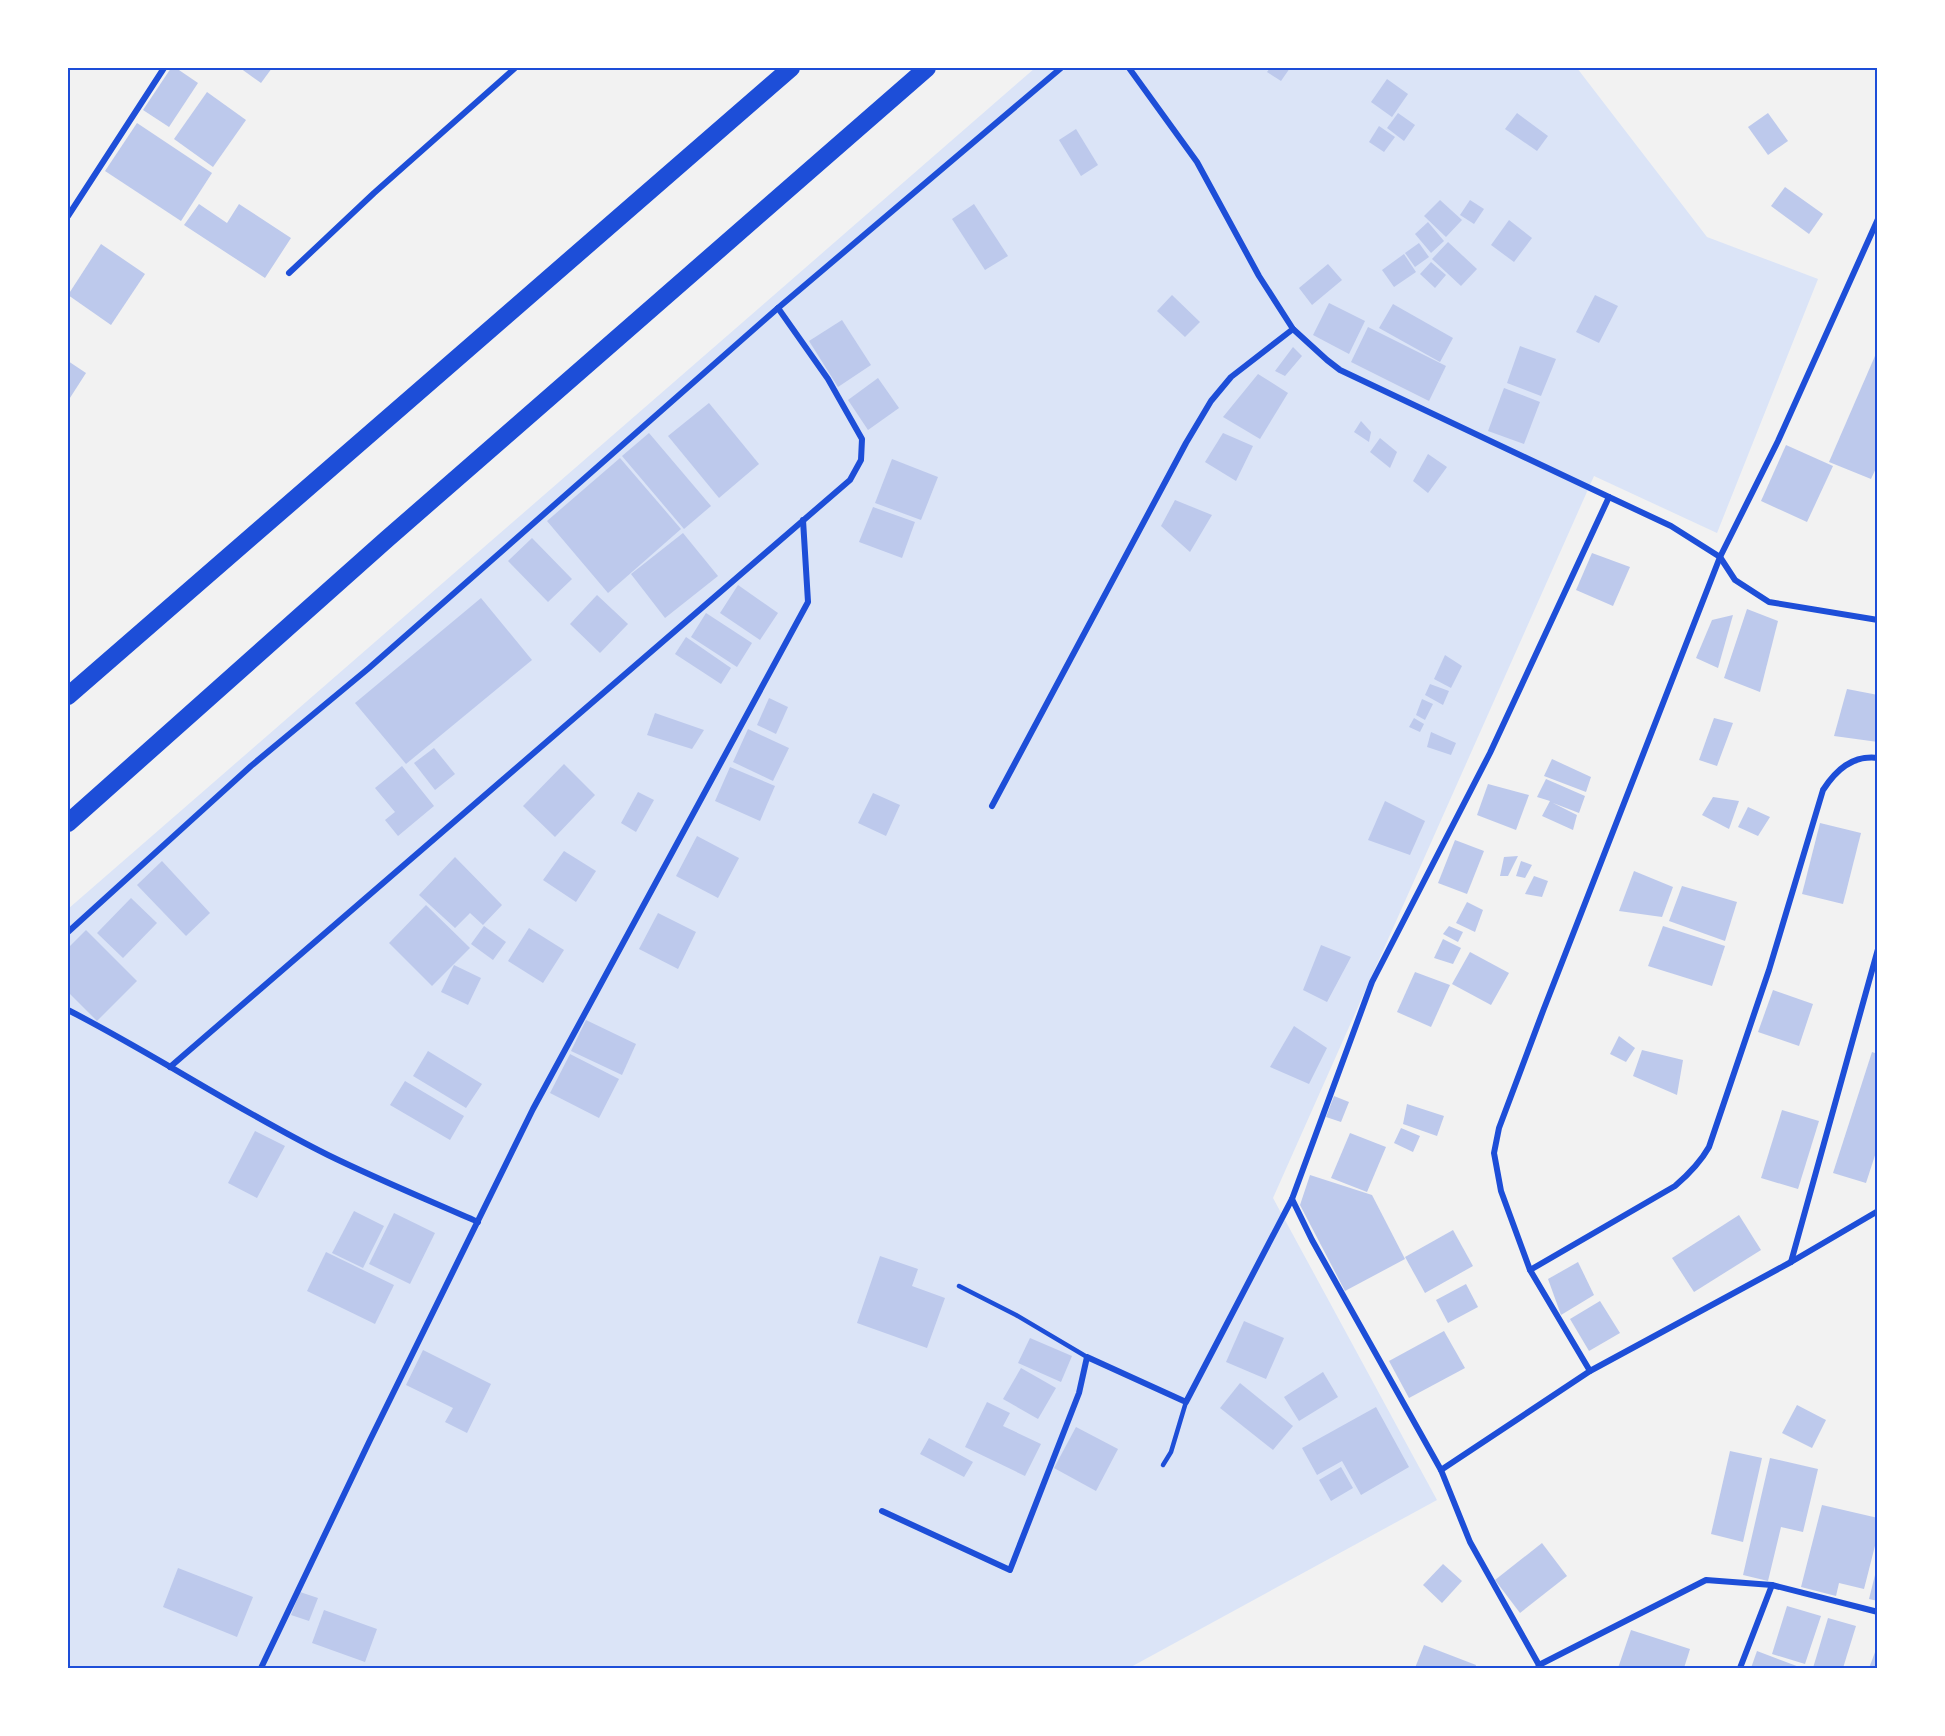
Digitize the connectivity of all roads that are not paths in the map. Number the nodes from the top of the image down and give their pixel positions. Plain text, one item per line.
1 (164, 68) edge
2 (515, 68) edge
3 (791, 68) edge
4 (927, 68) edge
5 (1061, 68) edge
6 (1130, 68) edge
7 (68, 216) edge
8 (1878, 219) edge
9 (290, 273) dead end
10 (778, 308) junction
11 (1293, 329) junction
12 (1609, 497) junction
13 (802, 520) junction
14 (1720, 557) junction
15 (1878, 620) edge
16 (68, 696) edge
17 (1878, 758) edge
18 (992, 806) dead end
19 (68, 823) edge
20 (68, 932) edge
21 (1878, 949) edge
22 (68, 1010) edge
23 (170, 1067) junction
24 (1292, 1199) junction
25 (1878, 1211) edge
26 (478, 1222) junction
27 (1791, 1262) junction
28 (1530, 1270) junction
29 (959, 1286) dead end
30 (1087, 1357) junction
31 (1590, 1371) junction
32 (1186, 1402) junction
33 (1163, 1465) dead end
34 (1441, 1470) junction
35 (882, 1511) dead end
36 (1772, 1585) junction
37 (1878, 1612) edge
38 (1539, 1666) edge
39 (261, 1668) edge
40 (1740, 1668) edge

1 - 7 street
2 - 9 street
3 - 16 highway
4 - 19 highway
5 - 10 street
6 - 11 street
8 - 14 street
10 - 13 street
10 - 20 street
11 - 12 street
11 - 18 street
12 - 14 street
12 - 24 street
13 - 23 street
13 - 26 street
14 - 15 street
14 - 28 street
17 - 28 street
21 - 27 street
22 - 23 street
23 - 26 street
24 - 32 street
24 - 34 street
25 - 27 street
26 - 39 street
27 - 31 street
28 - 31 street
29 - 30 lane
30 - 32 street
30 - 35 street
31 - 34 street
32 - 33 lane
34 - 38 street
36 - 37 street
36 - 38 street
36 - 40 street

